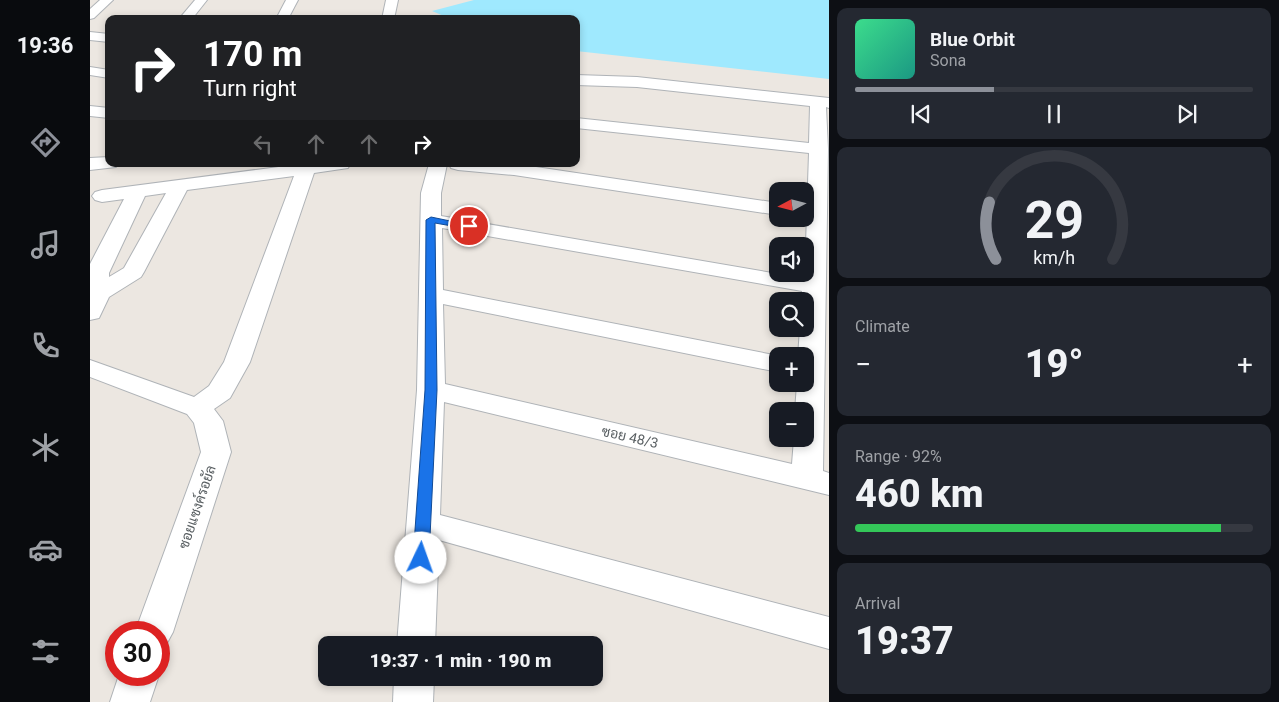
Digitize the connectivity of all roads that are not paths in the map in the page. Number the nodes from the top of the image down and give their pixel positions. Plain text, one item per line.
1 (107, 0) edge
2 (201, 0) edge
3 (292, 0) edge
4 (392, 0) edge
5 (188, 15) edge
6 (284, 15) edge
7 (389, 15) edge
8 (90, 16) edge
9 (90, 36) edge
10 (105, 38) edge
11 (90, 71) edge
12 (105, 73) edge
13 (580, 80) edge
14 (823, 102) edge
15 (90, 111) edge
16 (105, 113) edge
17 (580, 123) edge
18 (819, 149) junction
19 (105, 163) edge
20 (90, 164) edge
21 (315, 167) edge
22 (437, 167) edge
23 (492, 167) edge
24 (306, 168) junction
25 (180, 186) junction
26 (814, 190) edge
27 (138, 191) junction
28 (102, 196) dead end
29 (769, 208) edge
30 (431, 220) junction
31 (811, 228) edge
32 (813, 286) junction
33 (100, 293) junction
34 (432, 295) junction
35 (90, 313) edge
36 (809, 347) edge
37 (769, 362) edge
38 (90, 368) edge
39 (431, 390) junction
40 (810, 392) edge
41 (197, 408) junction
42 (818, 481) edge
43 (423, 523) junction
44 (158, 621) edge
45 (829, 633) edge
46 (417, 636) edge
47 (135, 686) edge
48 (414, 686) edge
49 (130, 702) edge
50 (413, 702) edge

1 - 8 street
2 - 5 street
3 - 6 street
4 - 7 street
9 - 10 street
11 - 12 street
13 - 14 street
14 - 18 street
15 - 16 street
17 - 18 street
18 - 26 street
19 - 20 street
21 - 24 street
22 - 30 street
23 - 29 street
24 - 25 street
24 - 41 street
25 - 27 street
25 - 33 street
27 - 28 street
27 - 33 street
30 - 32 street
30 - 34 street
31 - 32 street
32 - 36 street
33 - 35 street
34 - 37 street
34 - 39 street
38 - 41 street
39 - 42 street, ซอย 48/3
39 - 43 street
40 - 42 street
41 - 44 street, ซอยแซงค์รอยัล
43 - 45 street
43 - 46 street
47 - 49 street
48 - 50 street

